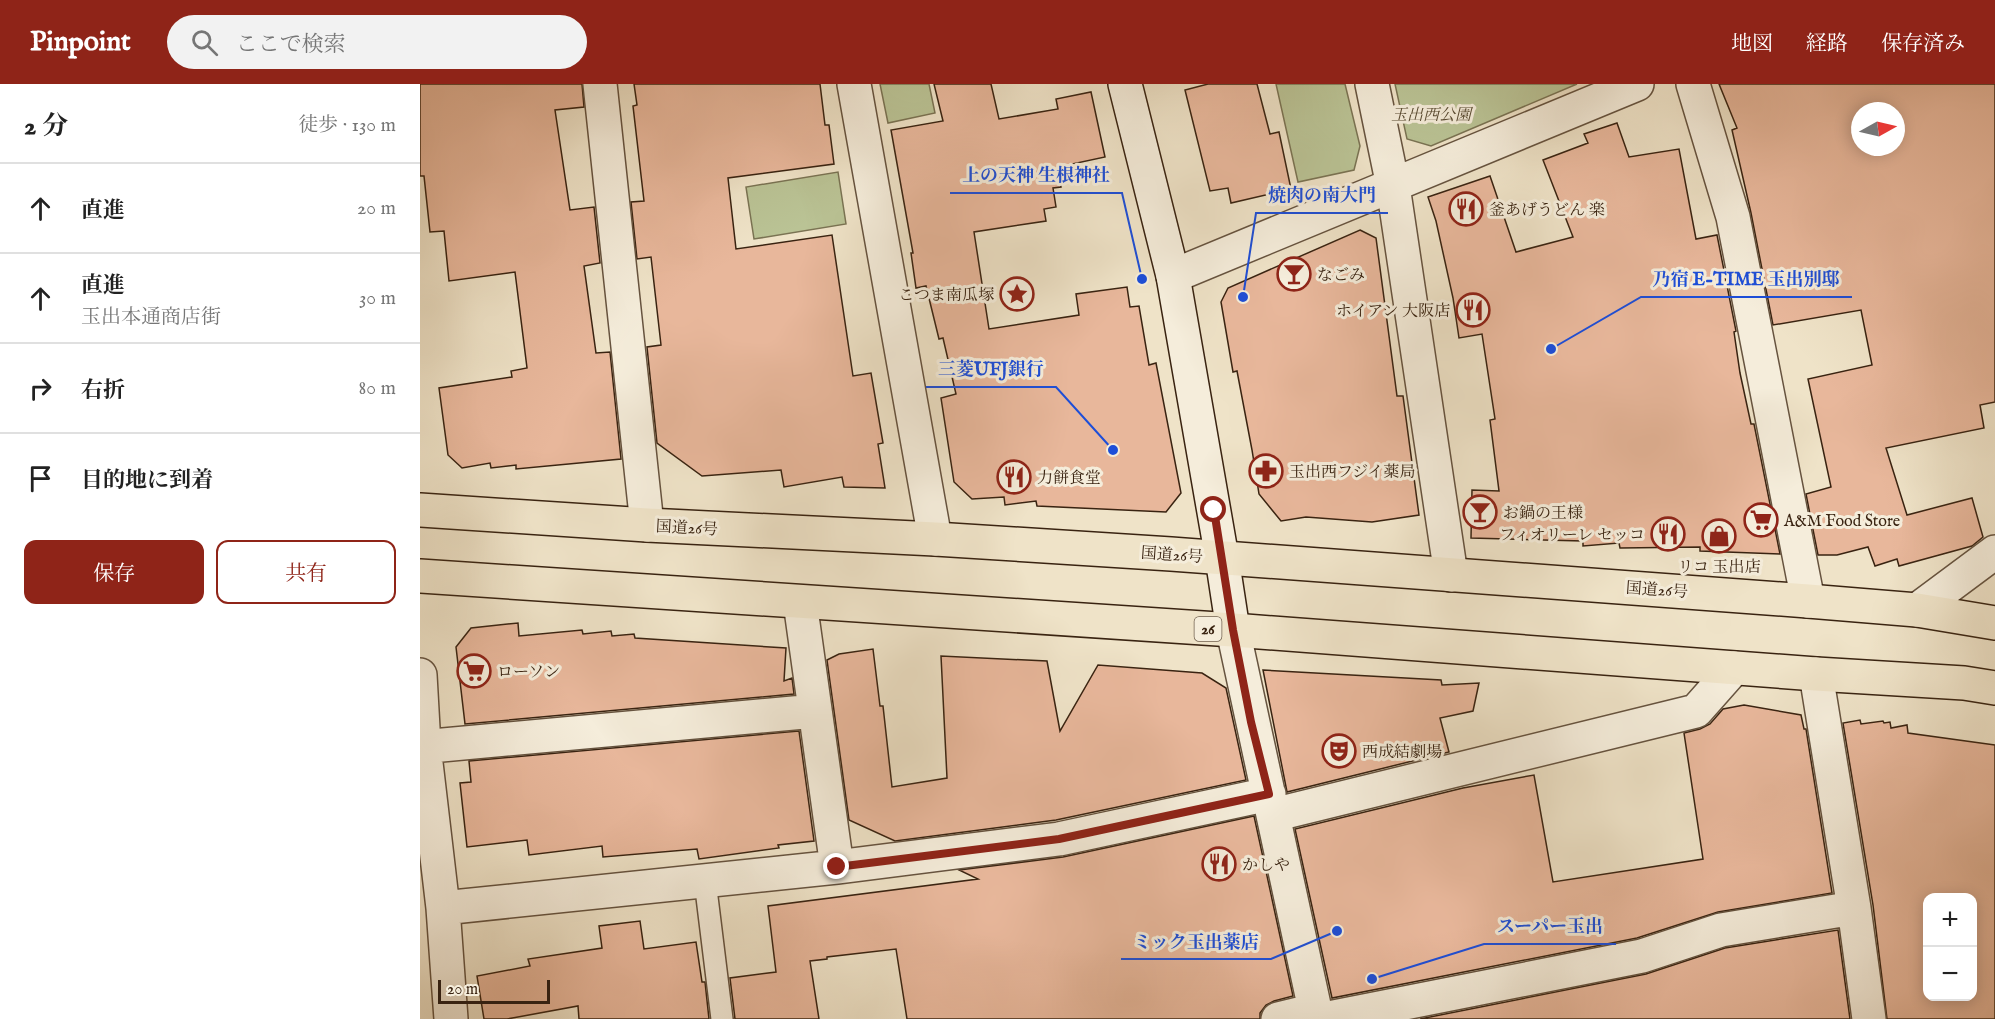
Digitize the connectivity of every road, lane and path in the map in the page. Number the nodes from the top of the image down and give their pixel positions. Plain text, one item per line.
1 (600, 84) edge
2 (854, 84) edge
3 (1125, 84) edge
4 (1372, 84) edge
5 (1637, 84) edge
6 (1693, 84) edge
7 (1393, 186) junction
8 (1173, 276) junction
9 (420, 510) edge
10 (647, 525) junction
11 (935, 539) junction
12 (1995, 552) edge
13 (1222, 558) junction
14 (1451, 575) junction
15 (420, 576) edge
16 (1809, 600) junction
17 (800, 602) junction
18 (1917, 610) junction
19 (1995, 623) edge
20 (1233, 630) junction
21 (1734, 668) junction
22 (1816, 674) junction
23 (420, 675) edge
24 (1995, 687) edge
25 (816, 711) junction
26 (422, 746) edge
27 (1271, 804) junction
28 (837, 867) junction
29 (705, 881) junction
30 (434, 901) edge
31 (1854, 908) junction
32 (1319, 1016) edge
33 (451, 1019) edge
34 (722, 1019) edge
35 (1278, 1019) edge
36 (1869, 1019) edge

1 - 10 street
2 - 11 street
3 - 8 street
4 - 7 street
5 - 7 street
6 - 16 street
7 - 8 street
7 - 14 street
8 - 13 street
9 - 10 highway, 国道26号
10 - 11 highway, 国道26号
11 - 13 highway, 国道26号
12 - 18 street
13 - 14 highway, 国道26号
13 - 20 street
14 - 16 highway, 国道26号
15 - 17 highway, 26
16 - 18 highway, 国道26号
17 - 20 highway, 26
17 - 25 street
18 - 19 highway, 国道26号
20 - 21 highway, 26
20 - 27 street
21 - 22 highway, 26
21 - 27 street
22 - 24 highway, 26
22 - 31 street
23 - 26 street
25 - 26 street
25 - 28 street
26 - 30 street
27 - 28 street
27 - 32 street
28 - 29 street
29 - 30 street
29 - 34 lane
30 - 33 street
31 - 32 street
31 - 36 street
32 - 35 street

